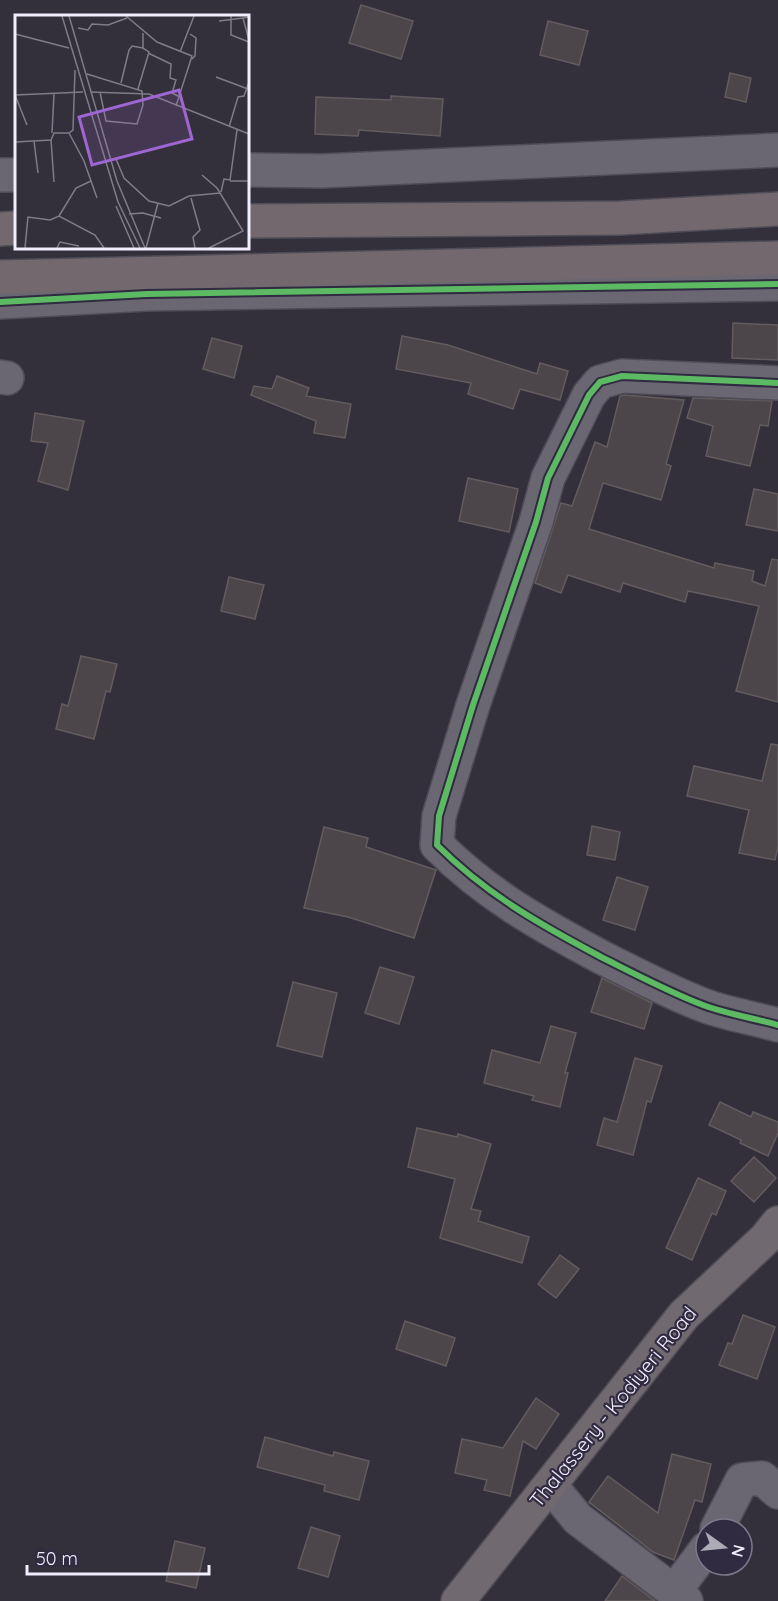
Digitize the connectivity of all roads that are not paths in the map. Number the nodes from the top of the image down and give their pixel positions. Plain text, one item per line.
1 (778, 150) edge
2 (249, 170) edge
3 (778, 209) edge
4 (249, 221) edge
5 (15, 228) edge
6 (0, 229) edge
7 (778, 258) edge
8 (0, 277) edge
9 (778, 284) edge
10 (0, 302) edge
11 (778, 383) edge
12 (778, 1025) edge
13 (778, 1223) edge
14 (550, 1485) junction
15 (778, 1492) edge
16 (723, 1517) edge
17 (694, 1571) edge
18 (680, 1596) edge
19 (458, 1601) edge

1 - 2 street
3 - 4 highway
5 - 6 highway
7 - 8 highway
9 - 10 street
11 - 12 street
13 - 14 main road, Thalassery - Kodiyeri Road
14 - 18 street
14 - 19 main road, Thalassery - Kodiyeri Road
15 - 16 street
17 - 18 street

